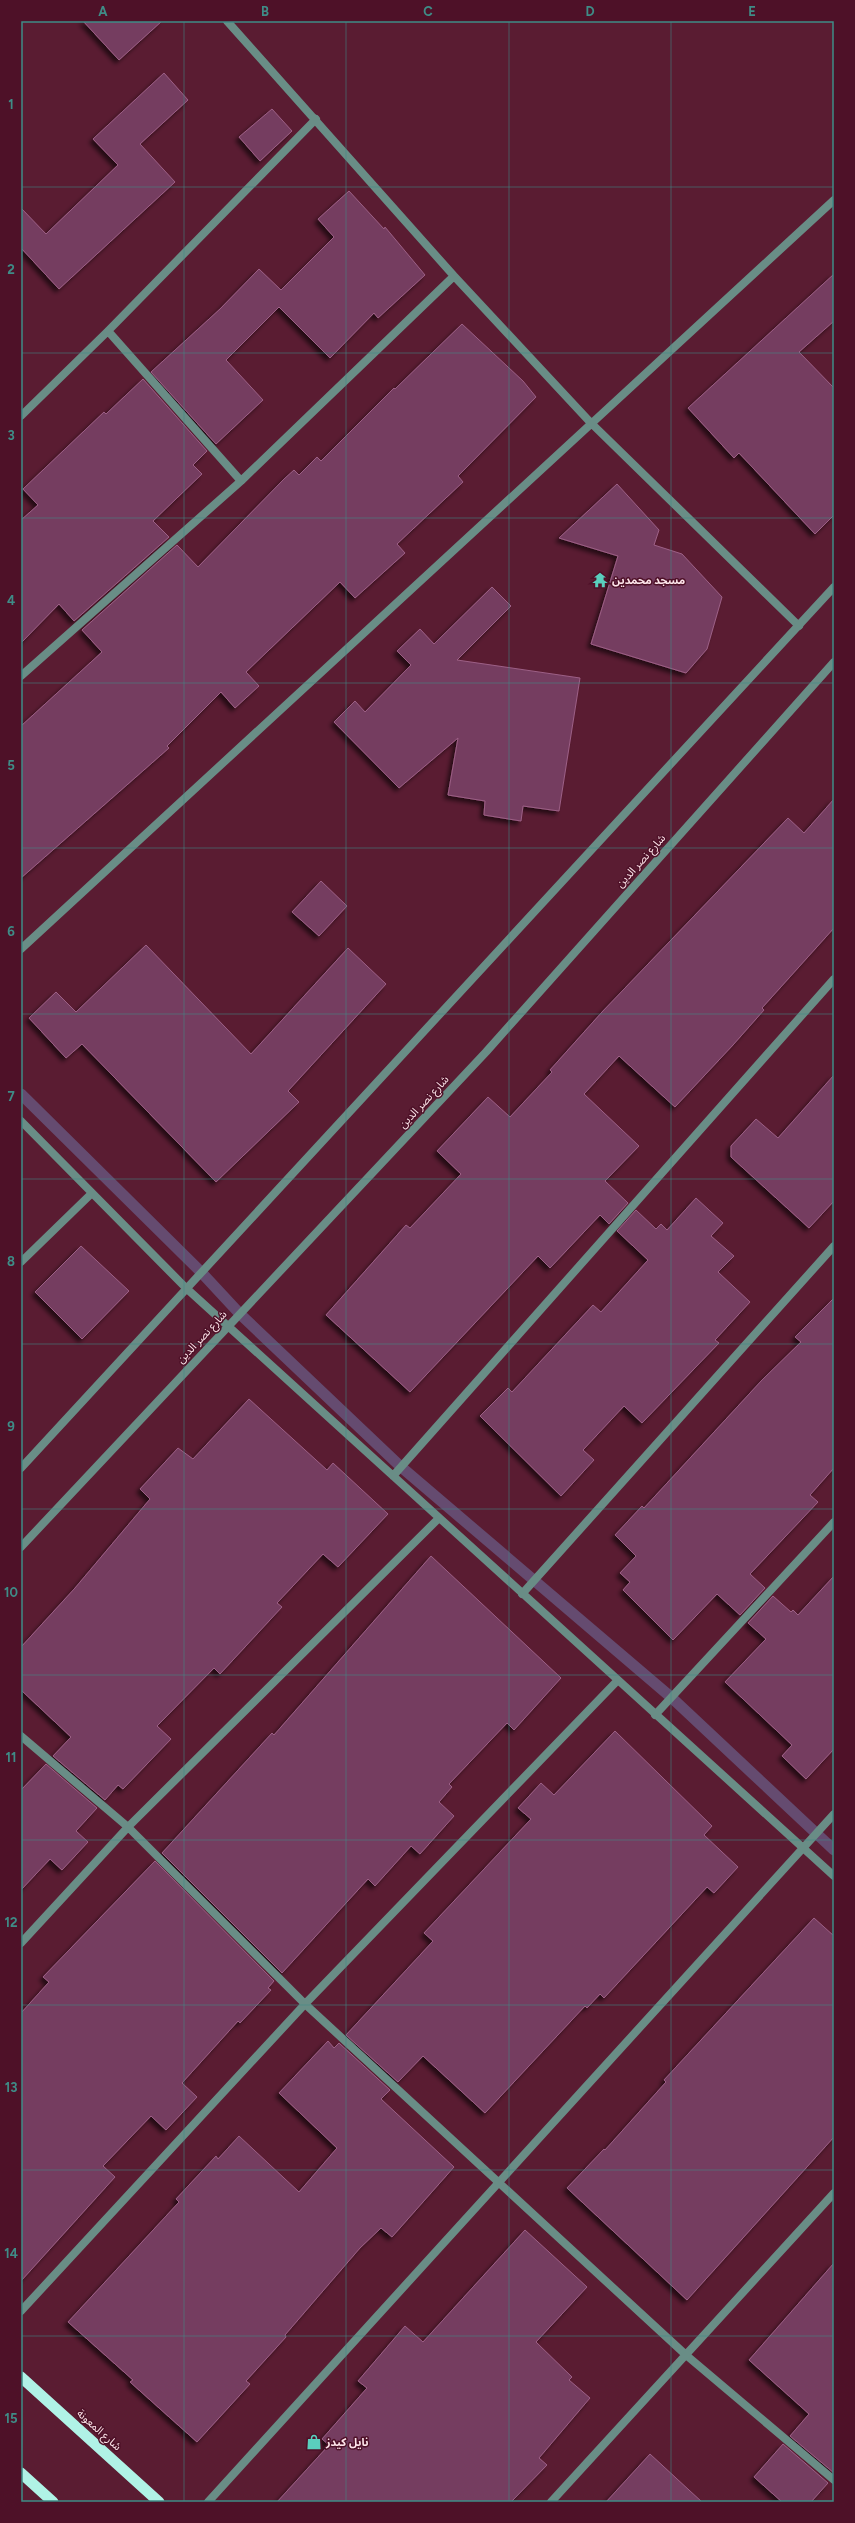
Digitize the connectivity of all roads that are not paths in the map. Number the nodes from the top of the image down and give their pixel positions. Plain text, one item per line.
1 (227, 21) edge
2 (316, 119) junction
3 (834, 200) edge
4 (454, 276) junction
5 (108, 331) junction
6 (21, 416) edge
7 (590, 422) junction
8 (241, 482) junction
9 (834, 587) edge
10 (799, 626) junction
11 (834, 662) edge
12 (21, 676) edge
13 (21, 949) edge
14 (834, 979) edge
15 (21, 1121) edge
16 (91, 1194) junction
17 (834, 1246) edge
18 (21, 1262) edge
19 (186, 1288) junction
20 (228, 1326) junction
21 (21, 1468) edge
22 (393, 1476) junction
23 (439, 1518) junction
24 (834, 1522) edge
25 (21, 1547) edge
26 (522, 1594) junction
27 (618, 1680) junction
28 (655, 1715) junction
29 (21, 1736) edge
30 (834, 1814) edge
31 (128, 1827) junction
32 (803, 1848) junction
33 (834, 1876) edge
34 (21, 1943) edge
35 (305, 2004) junction
36 (498, 2182) junction
37 (834, 2194) edge
38 (21, 2311) edge
39 (686, 2355) junction
40 (21, 2377) edge
41 (21, 2473) edge
42 (834, 2480) edge
43 (53, 2502) edge
44 (159, 2502) edge
45 (208, 2502) edge
46 (551, 2502) edge

1 - 2 street
2 - 4 street
2 - 5 street
3 - 7 street
4 - 7 street
4 - 8 street
5 - 6 street
5 - 8 street
7 - 10 street
7 - 13 street
8 - 12 street
9 - 10 street
10 - 19 street
11 - 20 street, شارع نصر الدين
14 - 22 street
15 - 16 street
16 - 18 street
16 - 19 street
17 - 26 street
19 - 20 street
19 - 21 street
20 - 22 street
20 - 25 street, شارع نصر الدين
22 - 23 street
23 - 26 street
23 - 31 street
24 - 28 street
26 - 27 street
27 - 28 street
27 - 35 street
28 - 32 street
29 - 31 street
30 - 32 street
31 - 34 street
31 - 35 street
32 - 33 street
32 - 36 street
35 - 36 street
35 - 38 street
36 - 39 street
36 - 45 street
37 - 39 street
39 - 42 street
39 - 46 street
40 - 44 highway, شارع المعونة
41 - 43 highway

